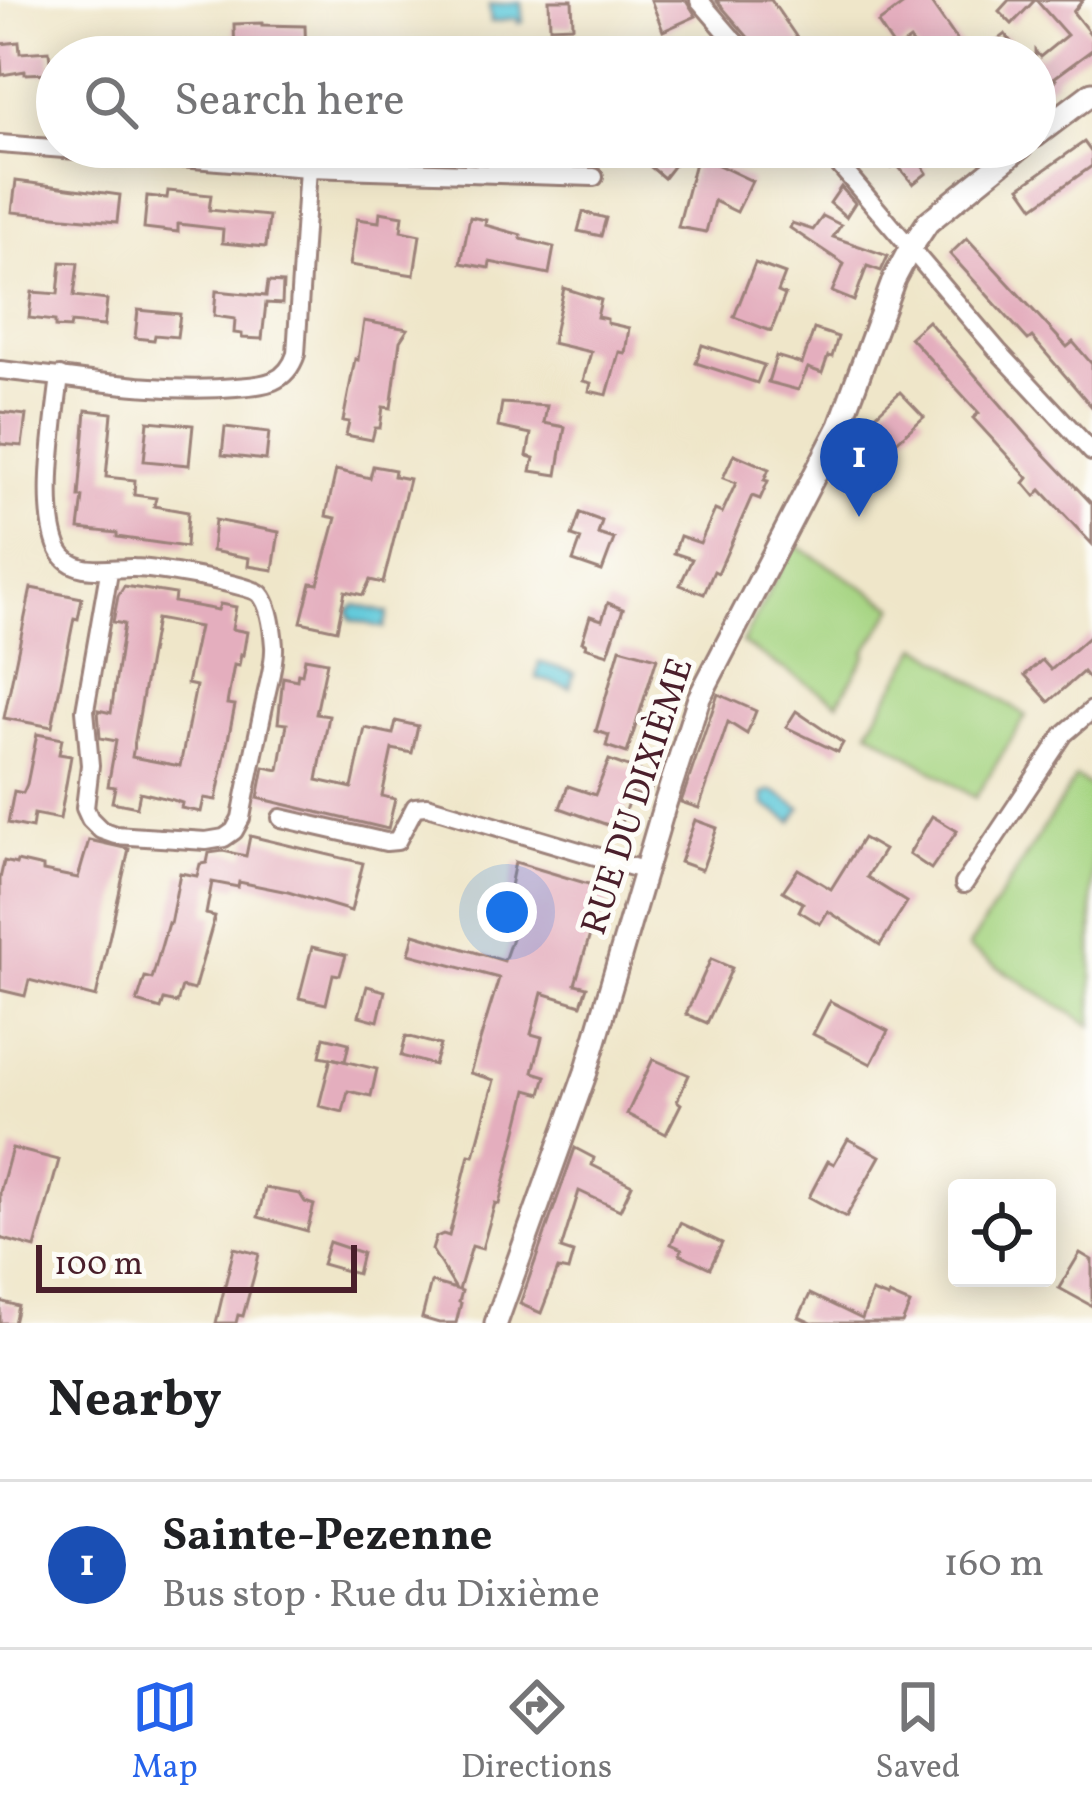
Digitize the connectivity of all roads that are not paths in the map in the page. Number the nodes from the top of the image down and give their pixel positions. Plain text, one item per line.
1 (698, 0) edge
2 (730, 36) edge
3 (1092, 93) edge
4 (1056, 120) edge
5 (0, 144) edge
6 (36, 147) edge
7 (308, 168) joint
8 (842, 168) edge
9 (995, 168) edge
10 (594, 177) dead end
11 (910, 249) junction
12 (0, 370) edge
13 (59, 376) junction
14 (1092, 452) edge
15 (110, 572) junction
16 (1092, 710) edge
17 (281, 818) dead end
18 (646, 871) junction
19 (964, 884) dead end
20 (496, 1323) edge

1 - 2 street
3 - 4 street
5 - 6 street
7 - 10 street
7 - 13 street
8 - 11 street
9 - 11 street, RUE DU DIXIÈME
11 - 14 street
11 - 18 street, RUE DU DIXIÈME
12 - 13 street
13 - 15 street
15 - 15 street
16 - 19 street
17 - 18 street
18 - 20 street, RUE DU DIXIÈME

